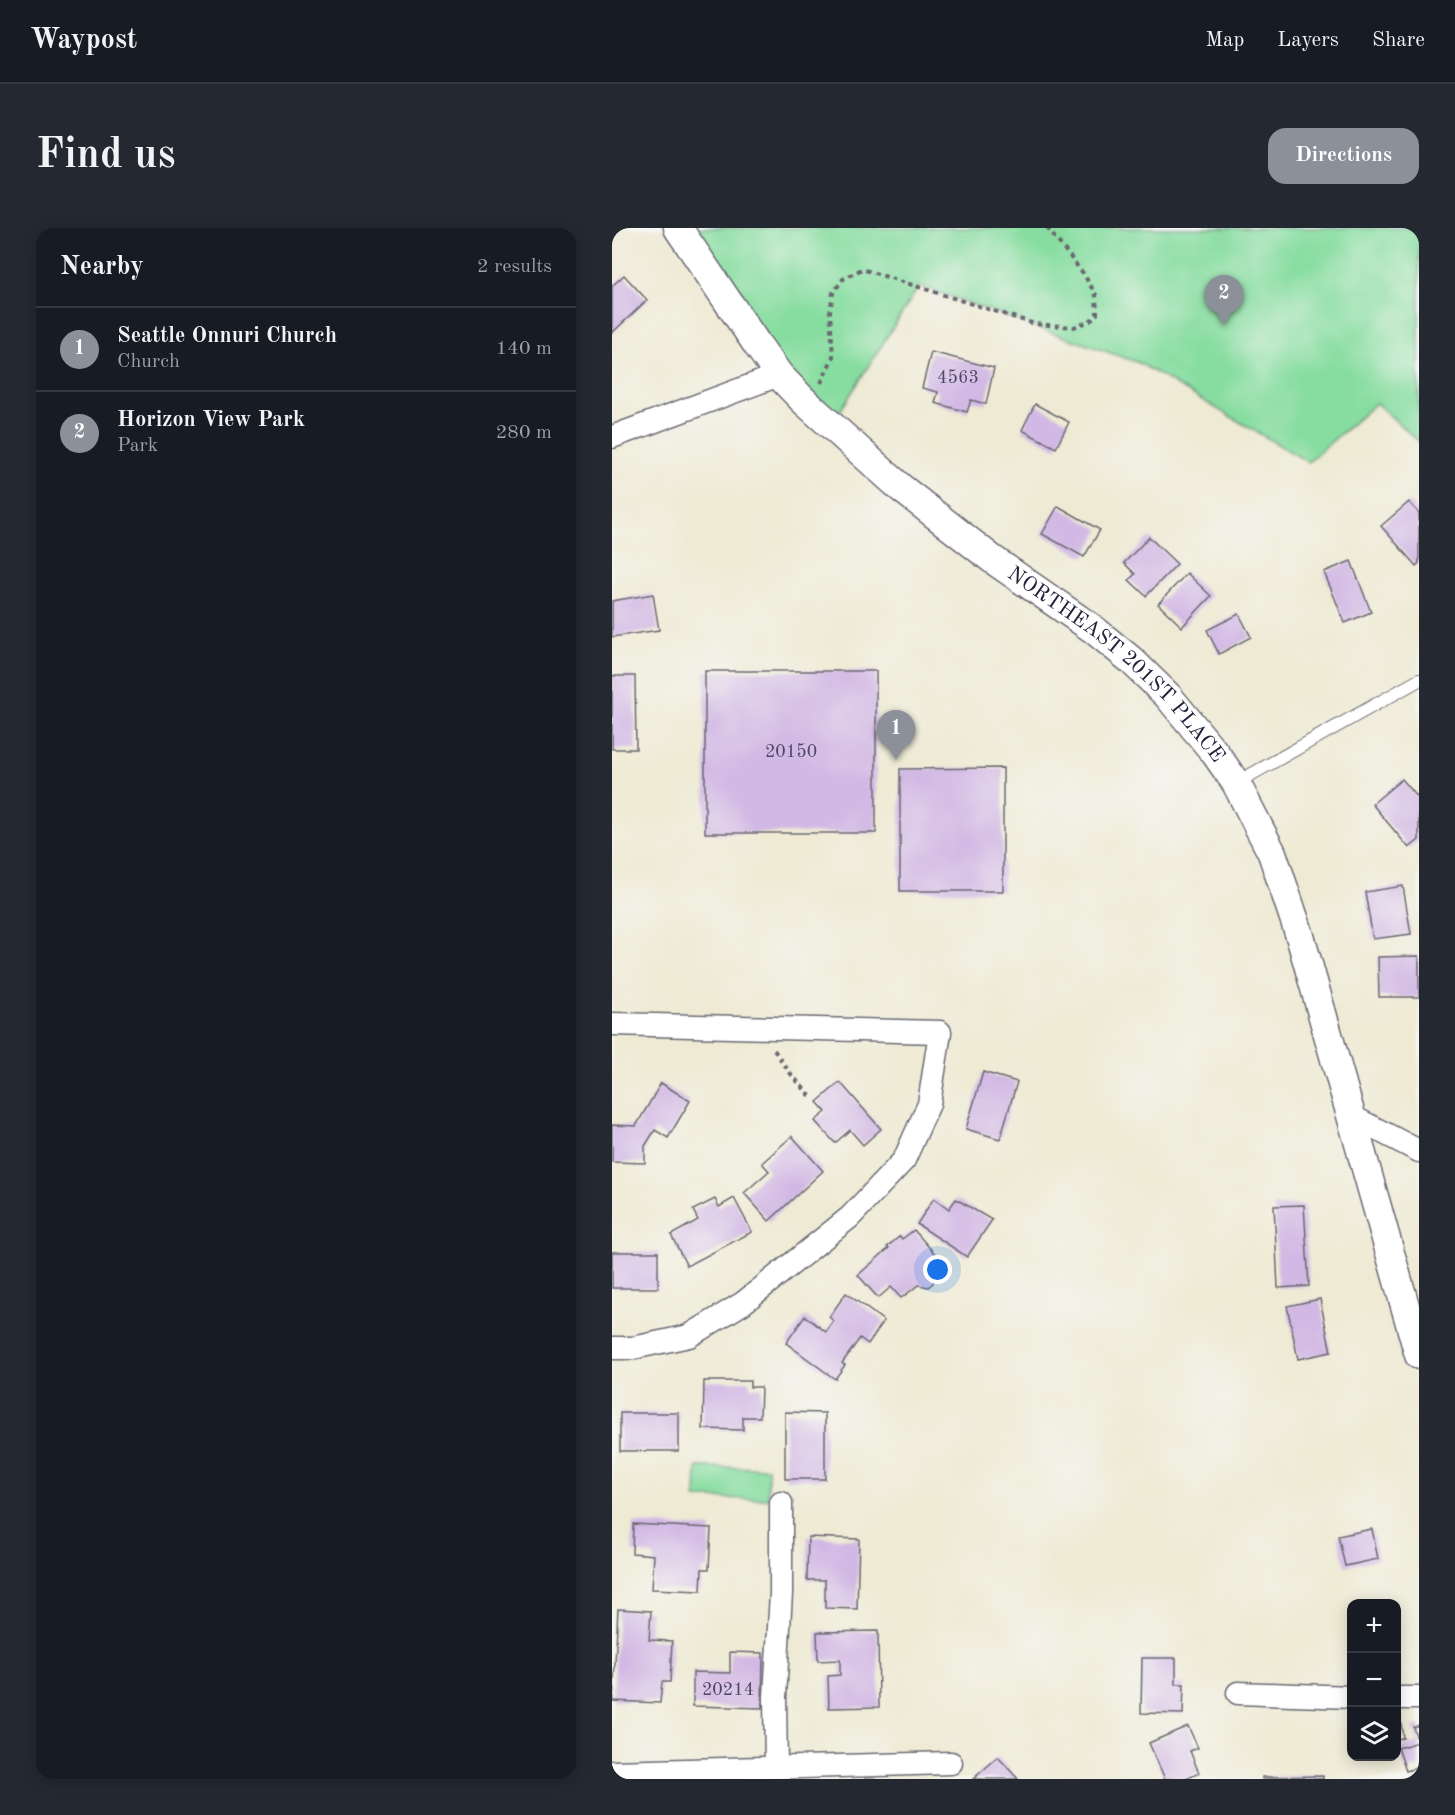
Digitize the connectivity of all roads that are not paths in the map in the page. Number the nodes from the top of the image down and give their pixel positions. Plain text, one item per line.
1 (678, 228) edge
2 (779, 375) junction
3 (612, 437) edge
4 (1419, 680) edge
5 (1236, 783) junction
6 (612, 1024) edge
7 (1349, 1115) junction
8 (1419, 1151) edge
9 (612, 1348) edge
10 (1419, 1355) edge
11 (782, 1503) dead end
12 (1238, 1694) dead end
13 (1347, 1696) edge
14 (1401, 1698) edge
15 (1419, 1698) edge
16 (951, 1762) dead end
17 (776, 1767) junction
18 (612, 1772) edge

1 - 2 street, NORTHEAST 201ST PLACE
2 - 3 street
2 - 5 street, NORTHEAST 201ST PLACE
4 - 5 lane
5 - 7 street, NORTHEAST 201ST PLACE
6 - 9 street
7 - 8 street
7 - 10 street, NORTHEAST 201ST PLACE
11 - 17 street
12 - 13 street
14 - 15 street
16 - 17 street
17 - 18 street

